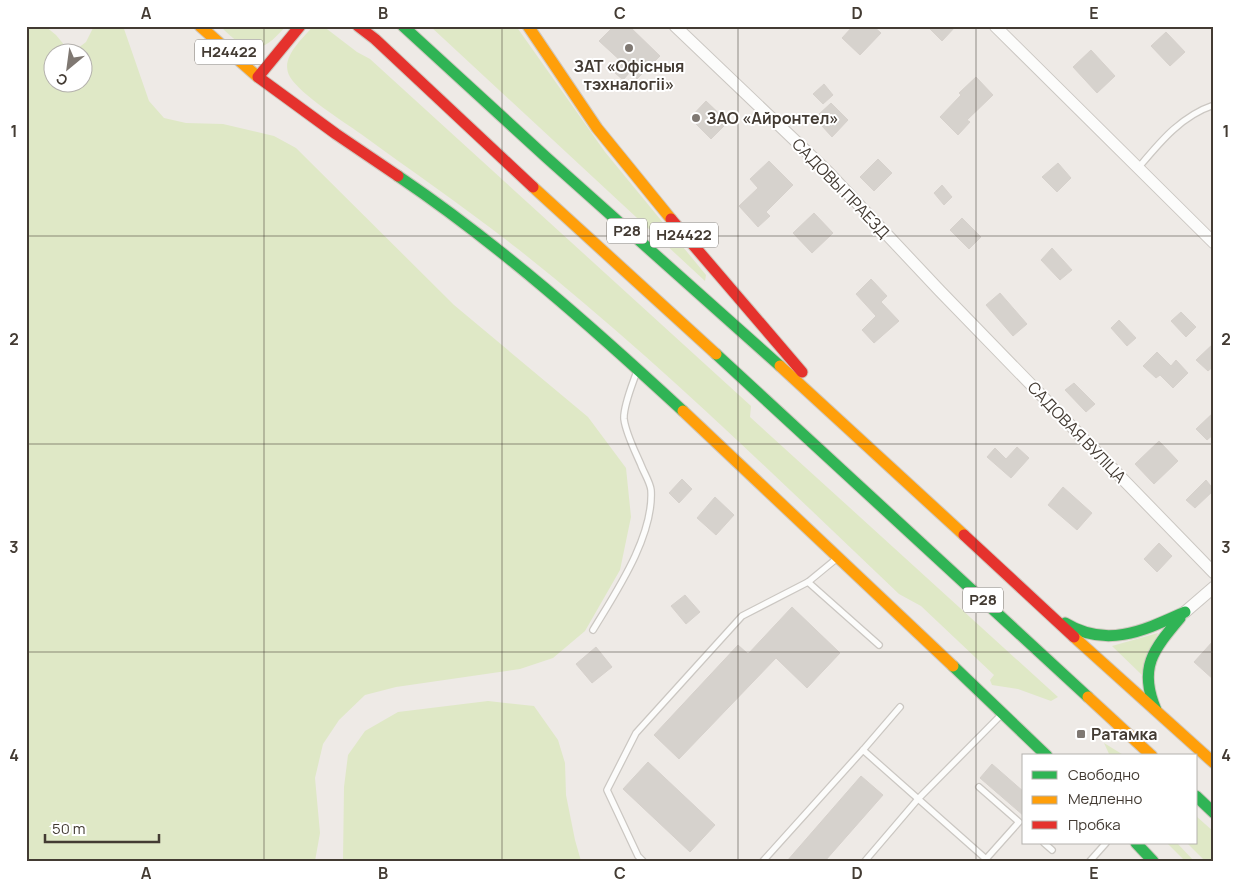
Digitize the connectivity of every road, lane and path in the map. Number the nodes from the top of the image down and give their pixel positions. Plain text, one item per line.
1 (200, 26) edge
2 (300, 26) edge
3 (358, 26) edge
4 (403, 26) edge
5 (528, 26) edge
6 (675, 26) edge
7 (995, 26) edge
8 (258, 77) junction
9 (1214, 105) edge
10 (1139, 167) junction
11 (1214, 243) edge
12 (940, 290) joint
13 (639, 368) junction
14 (854, 433) junction
15 (838, 557) junction
16 (1214, 573) edge
17 (808, 582) junction
18 (1214, 586) edge
19 (1045, 612) junction
20 (1185, 612) junction
21 (593, 630) dead end
22 (879, 645) dead end
23 (900, 707) dead end
24 (1004, 713) junction
25 (1158, 714) junction
26 (863, 750) junction
27 (1045, 754) edge
28 (1150, 754) edge
29 (1214, 763) edge
30 (979, 787) dead end
31 (1198, 798) edge
32 (918, 800) junction
33 (1214, 813) edge
34 (1022, 824) edge
35 (1045, 844) edge
36 (1105, 844) edge
37 (1137, 844) edge
38 (1052, 850) dead end
39 (986, 860) edge
40 (643, 861) edge
41 (763, 861) edge
42 (865, 861) edge
43 (1090, 861) edge
44 (1153, 861) edge

1 - 8 main road, Н24422
2 - 8 main road, Н24422
3 - 28 main road, Р28
4 - 14 main road, Р28
5 - 14 main road, Н24422
6 - 12 street, САДОВЫ ПРАЕЗД
7 - 10 street
8 - 13 main road, Н24422
9 - 10 lane
10 - 11 street
12 - 16 street, САДОВАЯ ВУЛІЦА
13 - 15 main road, Н24422
13 - 21 lane
14 - 19 main road, Р28
15 - 17 lane
15 - 24 main road, Н24422
17 - 22 lane
17 - 40 lane
18 - 20 street
19 - 20 main road
19 - 25 main road, Р28
20 - 25 main road
23 - 26 lane
24 - 27 main road, Н24422
24 - 32 lane
25 - 29 main road, Р28
26 - 32 lane
26 - 41 lane
30 - 34 lane
31 - 33 main road
32 - 39 lane
32 - 42 lane
34 - 39 lane
35 - 38 lane
36 - 43 lane
37 - 44 main road

